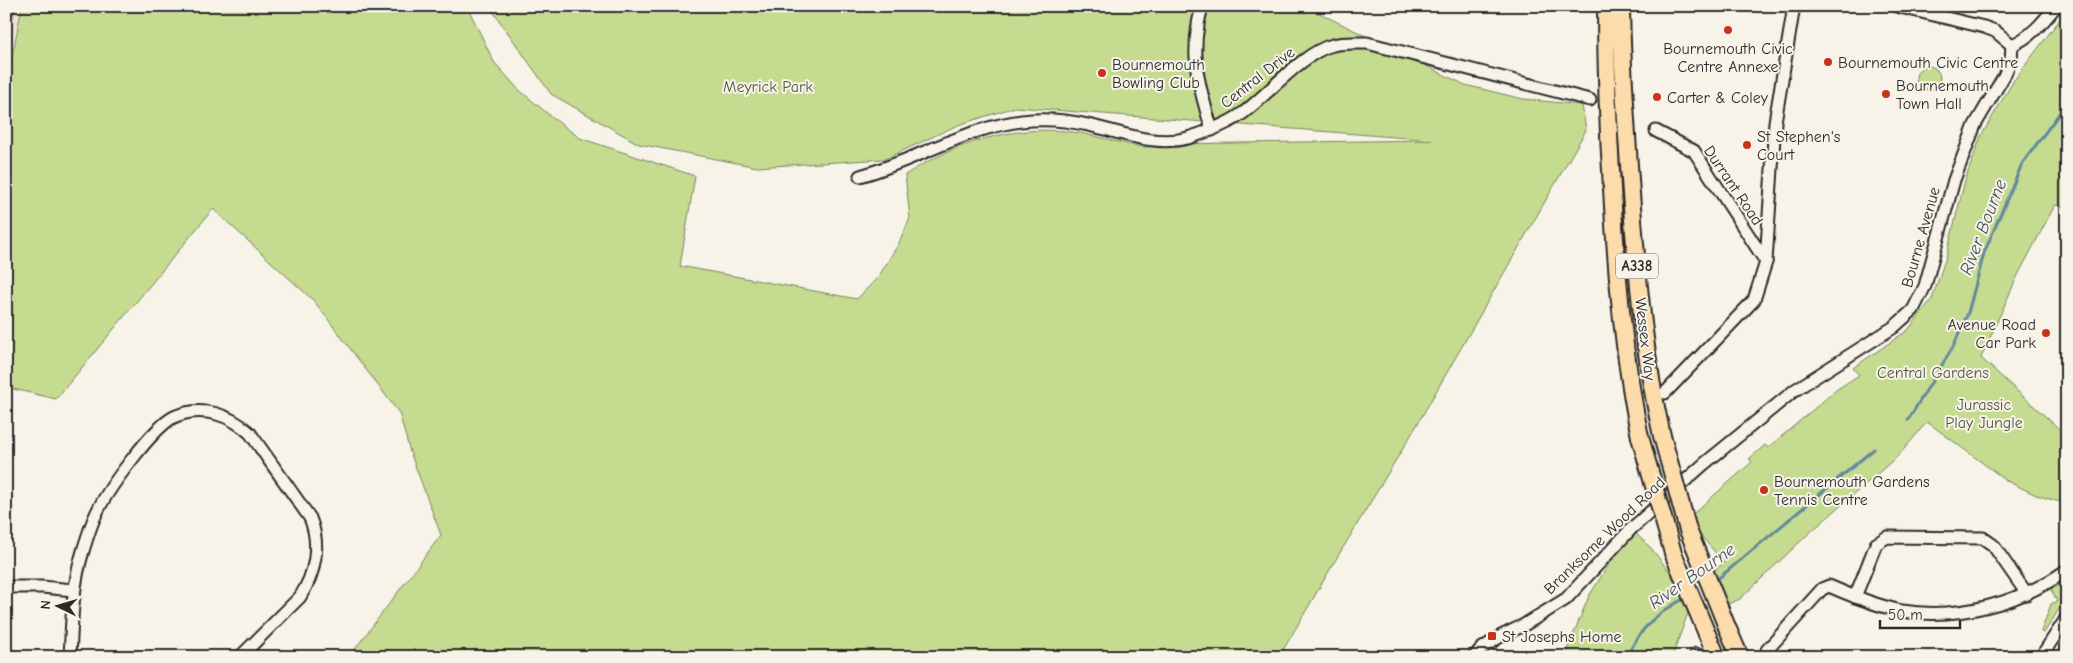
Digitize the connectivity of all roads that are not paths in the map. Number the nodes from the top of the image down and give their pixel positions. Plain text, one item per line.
1 (1202, 6) edge
2 (1606, 6) edge
3 (1621, 6) edge
4 (1794, 6) edge
5 (1896, 6) edge
6 (2056, 6) edge
7 (2012, 45) junction
8 (1590, 100) dead end
9 (1212, 130) junction
10 (1661, 137) dead end
11 (860, 176) dead end
12 (1766, 262) junction
13 (1665, 392) dead end
14 (1704, 464) joint
15 (2067, 570) edge
16 (6, 587) edge
17 (73, 590) junction
18 (2027, 594) junction
19 (1855, 597) junction
20 (2067, 617) edge
21 (1769, 645) dead end
22 (70, 657) edge
23 (240, 657) edge
24 (1474, 657) edge
25 (1717, 657) edge
26 (1740, 657) edge
27 (2041, 657) edge

1 - 9 street
2 - 25 highway, Wessex Way / A338, bridge
3 - 26 highway, Wessex Way / A338, bridge
4 - 12 street
5 - 7 street
6 - 7 street
7 - 14 street, Bourne Avenue
8 - 9 street, Central Drive
9 - 11 street, Central Drive
10 - 12 street, Durrant Road
12 - 13 street
14 - 24 street, Branksome Wood Road
15 - 18 street
16 - 17 street
17 - 22 street
17 - 23 street
18 - 19 street
18 - 19 street
19 - 21 street
20 - 27 street

